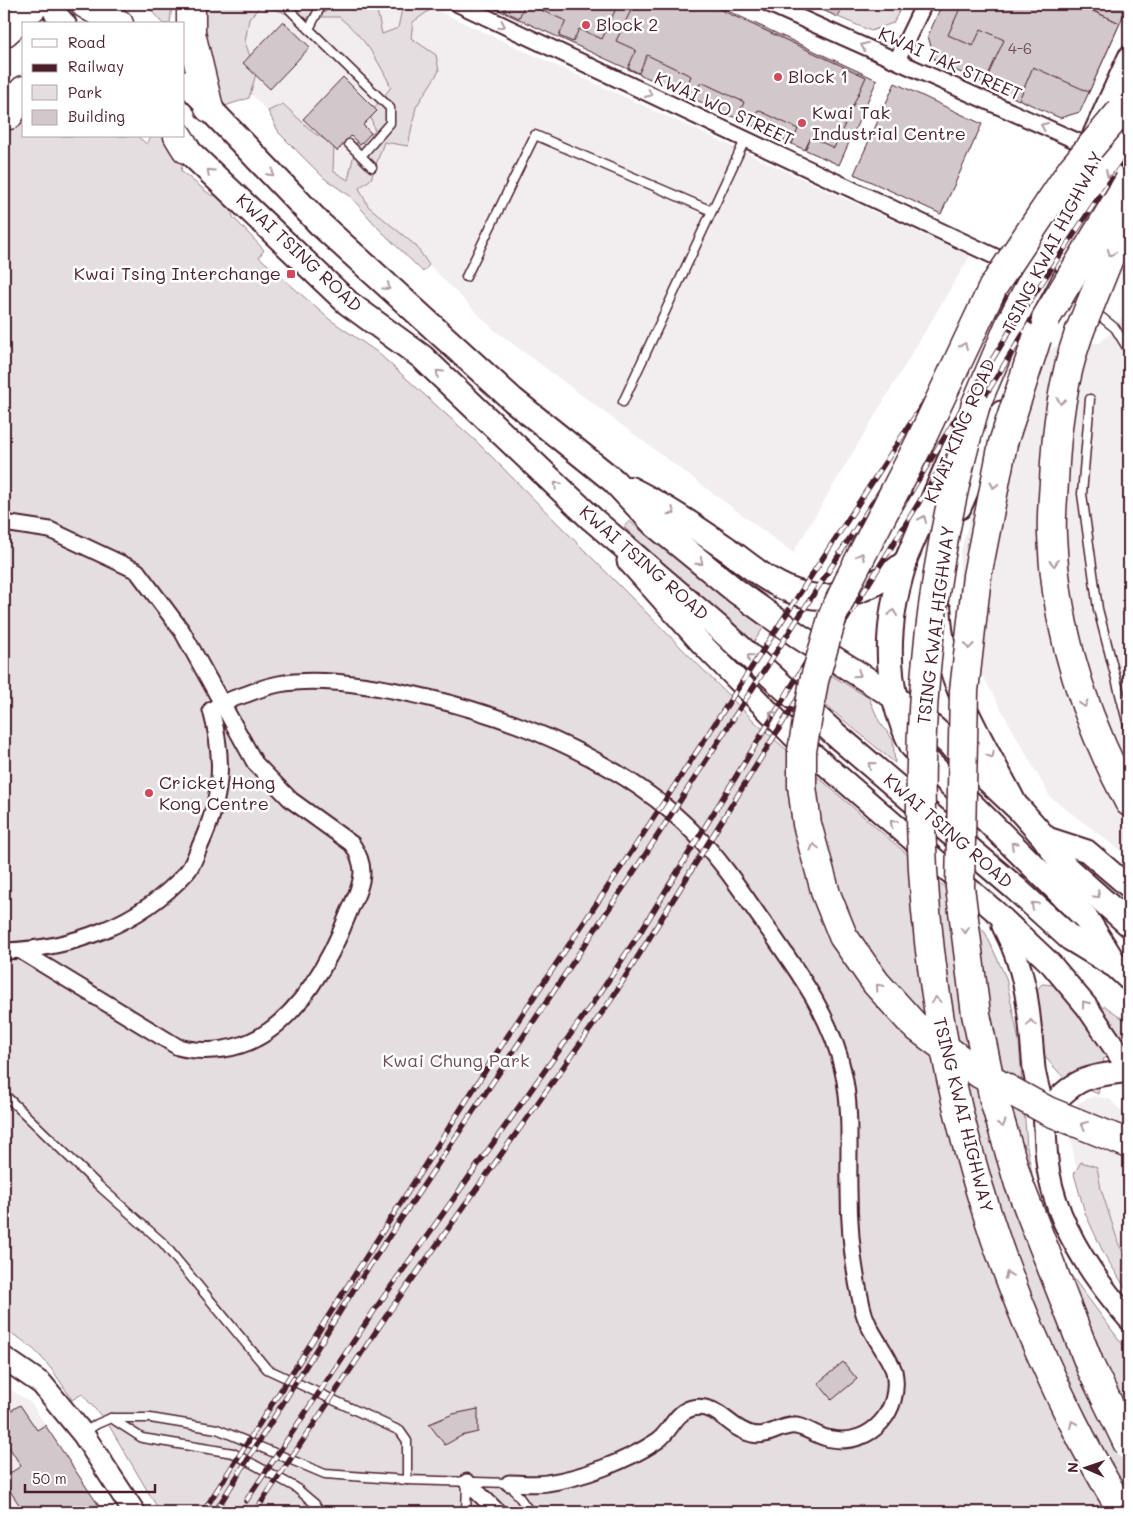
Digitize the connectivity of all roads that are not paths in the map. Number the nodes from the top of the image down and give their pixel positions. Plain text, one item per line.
1 (191, 4) edge
2 (322, 4) edge
3 (458, 4) edge
4 (769, 4) edge
5 (924, 4) edge
6 (94, 8) edge
7 (290, 10) dead end
8 (52, 13) edge
9 (30, 22) edge
10 (116, 22) edge
11 (123, 22) edge
12 (22, 26) edge
13 (309, 29) junction
14 (4, 33) edge
15 (1129, 57) edge
16 (897, 60) junction
17 (185, 83) edge
18 (22, 94) edge
19 (209, 108) junction
20 (1126, 114) edge
21 (12, 115) edge
22 (178, 140) edge
23 (745, 140) junction
24 (349, 144) dead end
25 (1088, 146) junction
26 (360, 156) junction
27 (372, 167) dead end
28 (1129, 181) edge
29 (1129, 208) edge
30 (712, 211) junction
31 (1029, 271) junction
32 (466, 277) dead end
33 (1057, 283) junction
34 (1129, 351) edge
35 (1090, 399) dead end
36 (622, 402) dead end
37 (614, 480) junction
38 (592, 519) junction
39 (4, 523) edge
40 (950, 530) junction
41 (904, 564) junction
42 (892, 696) junction
43 (222, 702) junction
44 (934, 729) junction
45 (1129, 729) edge
46 (1129, 802) edge
47 (1019, 809) junction
48 (1044, 837) junction
49 (1129, 887) edge
50 (996, 912) junction
51 (1129, 924) edge
52 (20, 950) junction
53 (4, 951) edge
54 (1123, 972) edge
55 (1129, 1070) edge
56 (4, 1094) edge
57 (1044, 1113) junction
58 (1129, 1144) edge
59 (1128, 1316) edge
60 (4, 1358) edge
61 (111, 1418) junction
62 (83, 1434) junction
63 (1129, 1446) edge
64 (407, 1480) junction
65 (467, 1482) junction
66 (509, 1483) junction
67 (134, 1512) edge
68 (318, 1512) edge
69 (466, 1512) edge
70 (498, 1512) edge
71 (530, 1512) edge
72 (1123, 1512) edge

1 - 19 highway
2 - 13 lane
3 -> 23 street, KWAI WO STREET
16 -> 4 street, KWAI TAK STREET
5 - 16 street
6 - 10 highway
6 - 11 main road
7 - 13 lane
8 - 9 highway
12 - 14 highway
13 - 26 lane
15 - 25 main road, KWAI KING ROAD
25 -> 16 street, KWAI TAK STREET
17 - 19 main road, KWAI TSING ROAD
18 - 21 highway
19 -> 37 main road, KWAI TSING ROAD
20 -> 33 main road, KWAI KING ROAD
58 -> 20 highway, bridge
72 -> 20 highway, TSING KWAI HIGHWAY, bridge
38 -> 22 main road, KWAI TSING ROAD
23 - 30 lane
23 - 31 street, KWAI WO STREET
24 - 26 lane
25 - 31 main road, KWAI KING ROAD
26 - 27 lane
28 -> 63 highway, TSING KWAI HIGHWAY, bridge
29 -> 46 highway, bridge
30 - 32 lane
30 - 36 lane
41 -> 31 main road, KWAI KING ROAD
33 - 34 lane
33 - 40 main road, KWAI KING ROAD
35 - 45 lane
37 -> 41 main road
37 -> 42 main road, KWAI TSING ROAD
50 -> 38 main road
54 -> 38 main road, KWAI TSING ROAD
39 - 43 street
40 - 44 main road
40 -> 47 main road, KWAI KING ROAD
42 -> 41 main road
42 - 44 main road, KWAI TSING ROAD
54 -> 42 main road
43 - 52 street
43 - 52 street
43 - 66 street
44 - 47 main road, KWAI TSING ROAD
47 - 48 main road, KWAI TSING ROAD
48 - 49 main road
48 -> 51 main road, KWAI TSING ROAD
55 -> 50 main road
57 -> 50 main road
52 - 53 street
55 - 57 main road
56 - 64 lane
57 - 59 main road
60 - 62 main road
61 - 62 lane
61 - 64 lane
61 - 68 lane
62 - 67 main road
64 - 65 lane
65 - 66 lane
65 - 69 lane
65 - 70 street
66 - 71 lane

